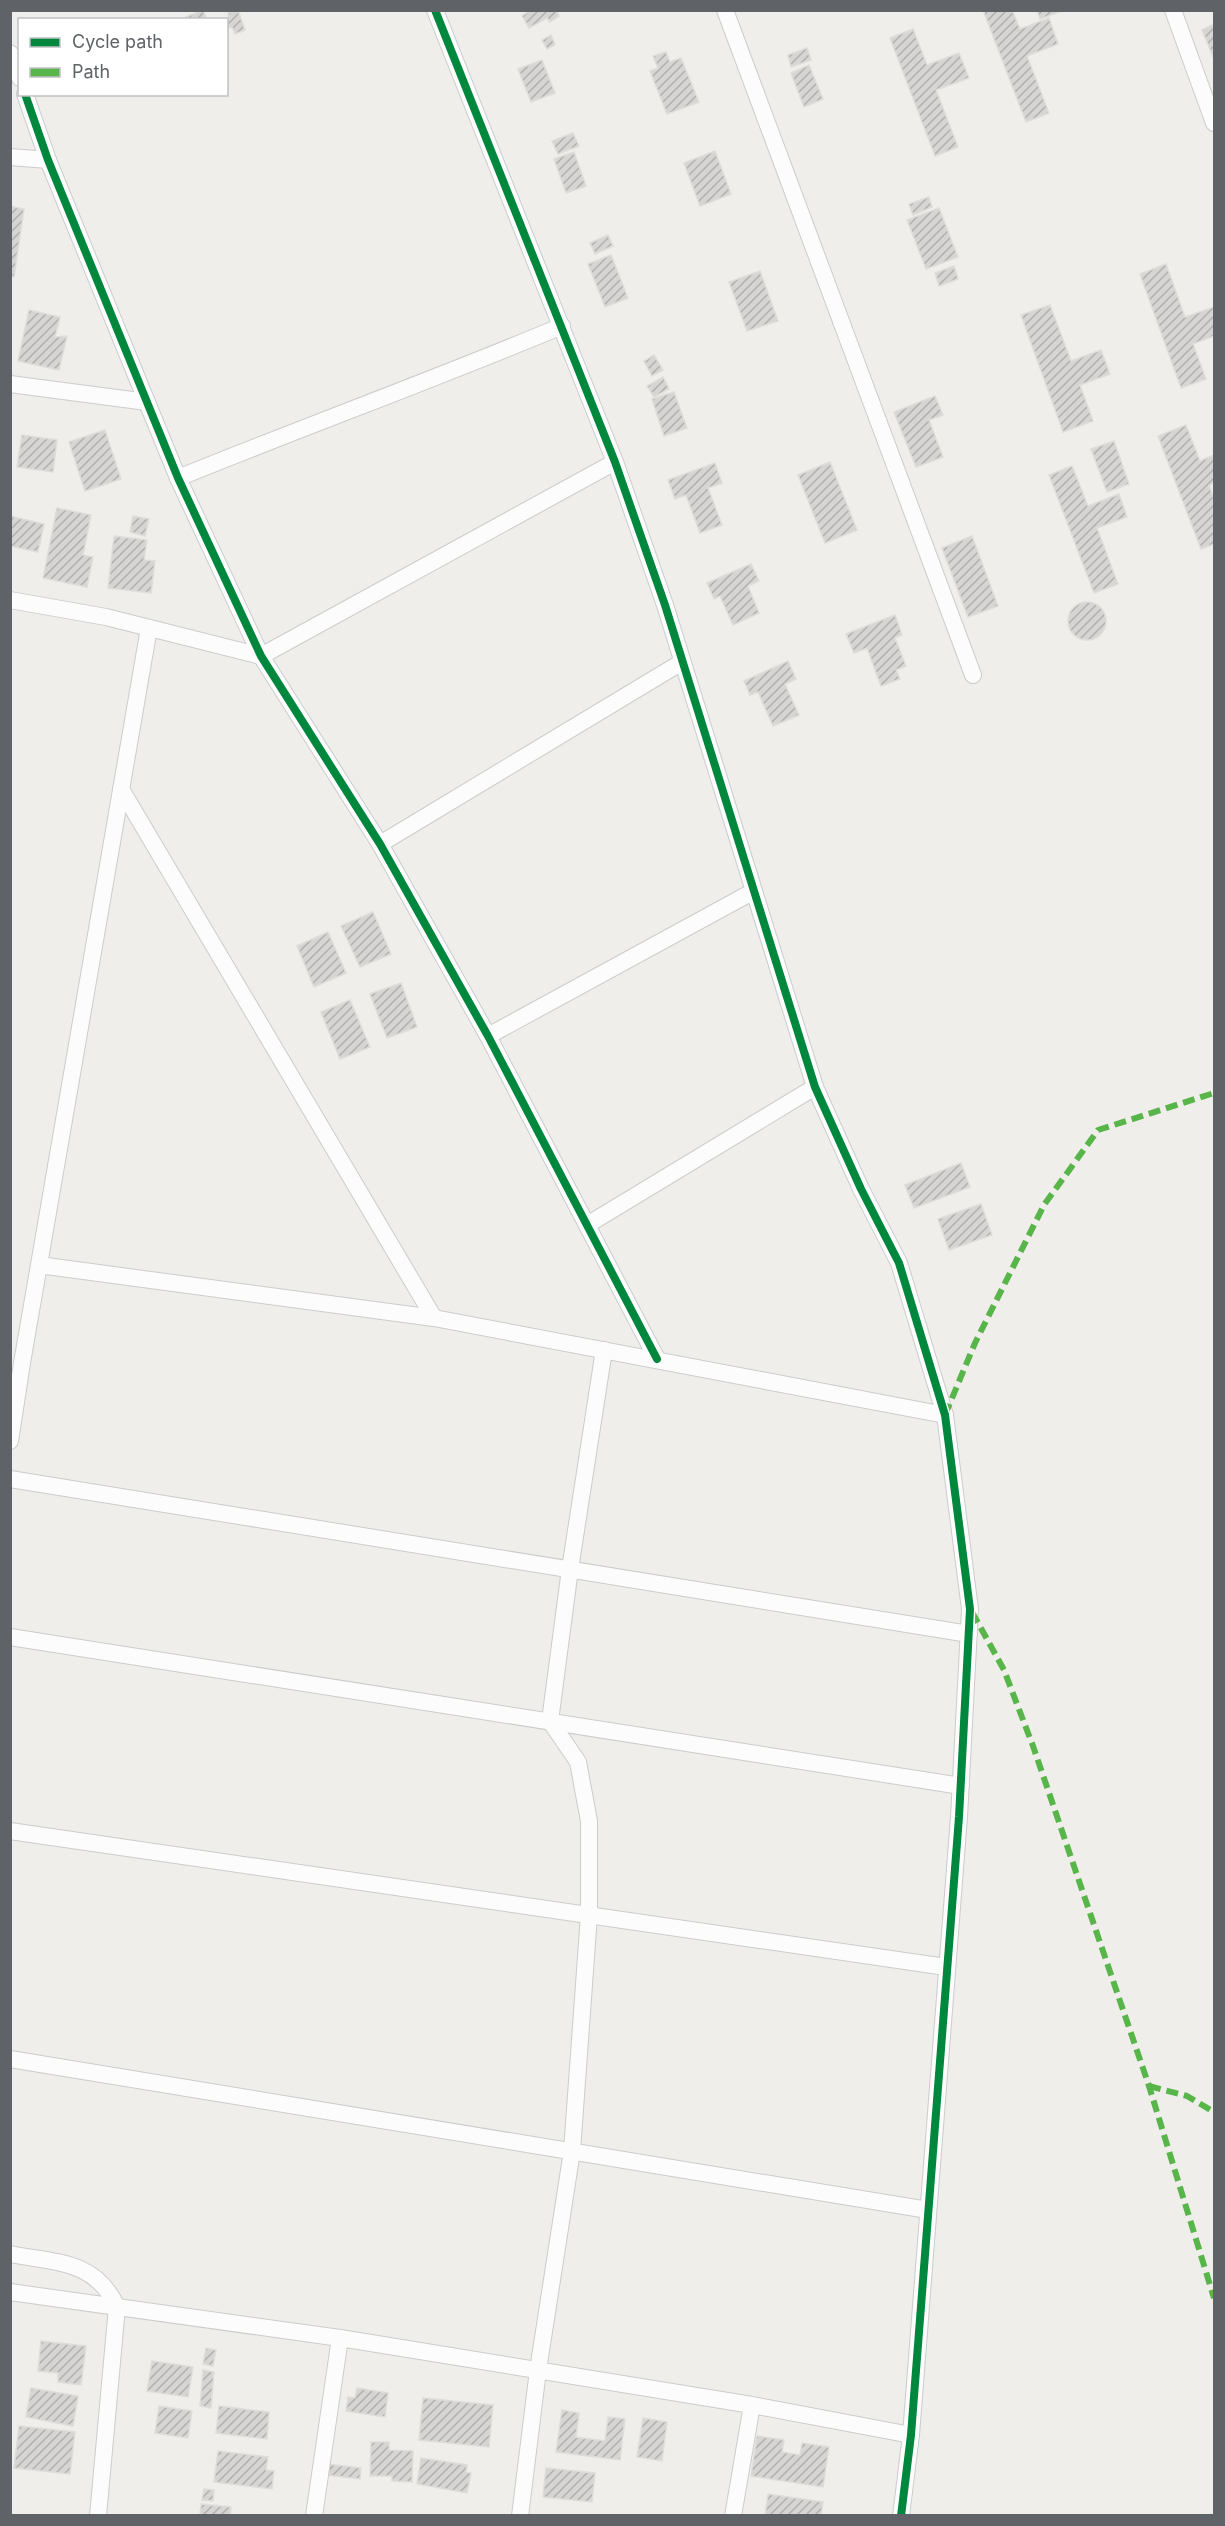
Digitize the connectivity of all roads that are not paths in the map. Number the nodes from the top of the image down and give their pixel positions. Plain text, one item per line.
1 (435, 10) edge
2 (725, 10) edge
3 (1173, 10) edge
4 (10, 53) edge
5 (18, 73) edge
6 (26, 96) edge
7 (1215, 123) edge
8 (10, 157) edge
9 (48, 160) junction
10 (562, 326) junction
11 (10, 384) edge
12 (147, 402) junction
13 (615, 462) junction
14 (178, 478) junction
15 (10, 600) edge
16 (149, 628) junction
17 (261, 656) junction
18 (682, 662) junction
19 (973, 675) dead end
20 (121, 789) junction
21 (380, 844) junction
22 (754, 891) junction
23 (488, 1035) junction
24 (815, 1087) junction
25 (587, 1225) junction
26 (39, 1265) junction
27 (434, 1318) junction
28 (604, 1350) junction
29 (657, 1359) junction
30 (16, 1362) edge
31 (945, 1415) junction
32 (10, 1441) edge
33 (10, 1479) edge
34 (570, 1569) junction
35 (969, 1634) junction
36 (10, 1637) edge
37 (550, 1721) junction
38 (961, 1786) junction
39 (10, 1831) edge
40 (589, 1915) junction
41 (946, 1967) junction
42 (10, 2059) edge
43 (572, 2151) junction
44 (928, 2210) junction
45 (10, 2254) edge
46 (10, 2292) edge
47 (117, 2307) junction
48 (340, 2338) junction
49 (538, 2370) junction
50 (752, 2405) junction
51 (910, 2435) junction
52 (98, 2516) edge
53 (314, 2516) edge
54 (520, 2516) edge
55 (733, 2516) edge
56 (901, 2516) edge

1 - 10 street
2 - 19 street
3 - 7 street
4 - 5 street
6 - 9 street
8 - 9 street
9 - 12 street
10 - 13 street
10 - 14 street
11 - 12 street
12 - 14 street
13 - 17 street
13 - 18 street
14 - 17 street
15 - 16 street
16 - 17 street
16 - 20 street
17 - 21 street
18 - 21 street
18 - 22 street
20 - 26 street
20 - 27 street
21 - 23 street
22 - 23 street
22 - 24 street
23 - 25 street
24 - 25 street
24 - 31 street
25 - 29 street
26 - 27 street
26 - 30 street
27 - 28 street
28 - 29 street
28 - 34 street
29 - 31 street
30 - 32 street
31 - 35 street
33 - 34 street
34 - 35 street
34 - 37 street
35 - 38 street
36 - 37 street
37 - 38 street
37 - 40 street
38 - 41 street
39 - 40 street
40 - 41 street
40 - 43 street
41 - 44 street
42 - 43 street
43 - 44 street
43 - 49 street
44 - 51 street
45 - 47 street
46 - 47 street
47 - 48 street
47 - 52 street
48 - 49 street
48 - 53 street
49 - 50 street
49 - 54 street
50 - 51 street
50 - 55 street
51 - 56 street

